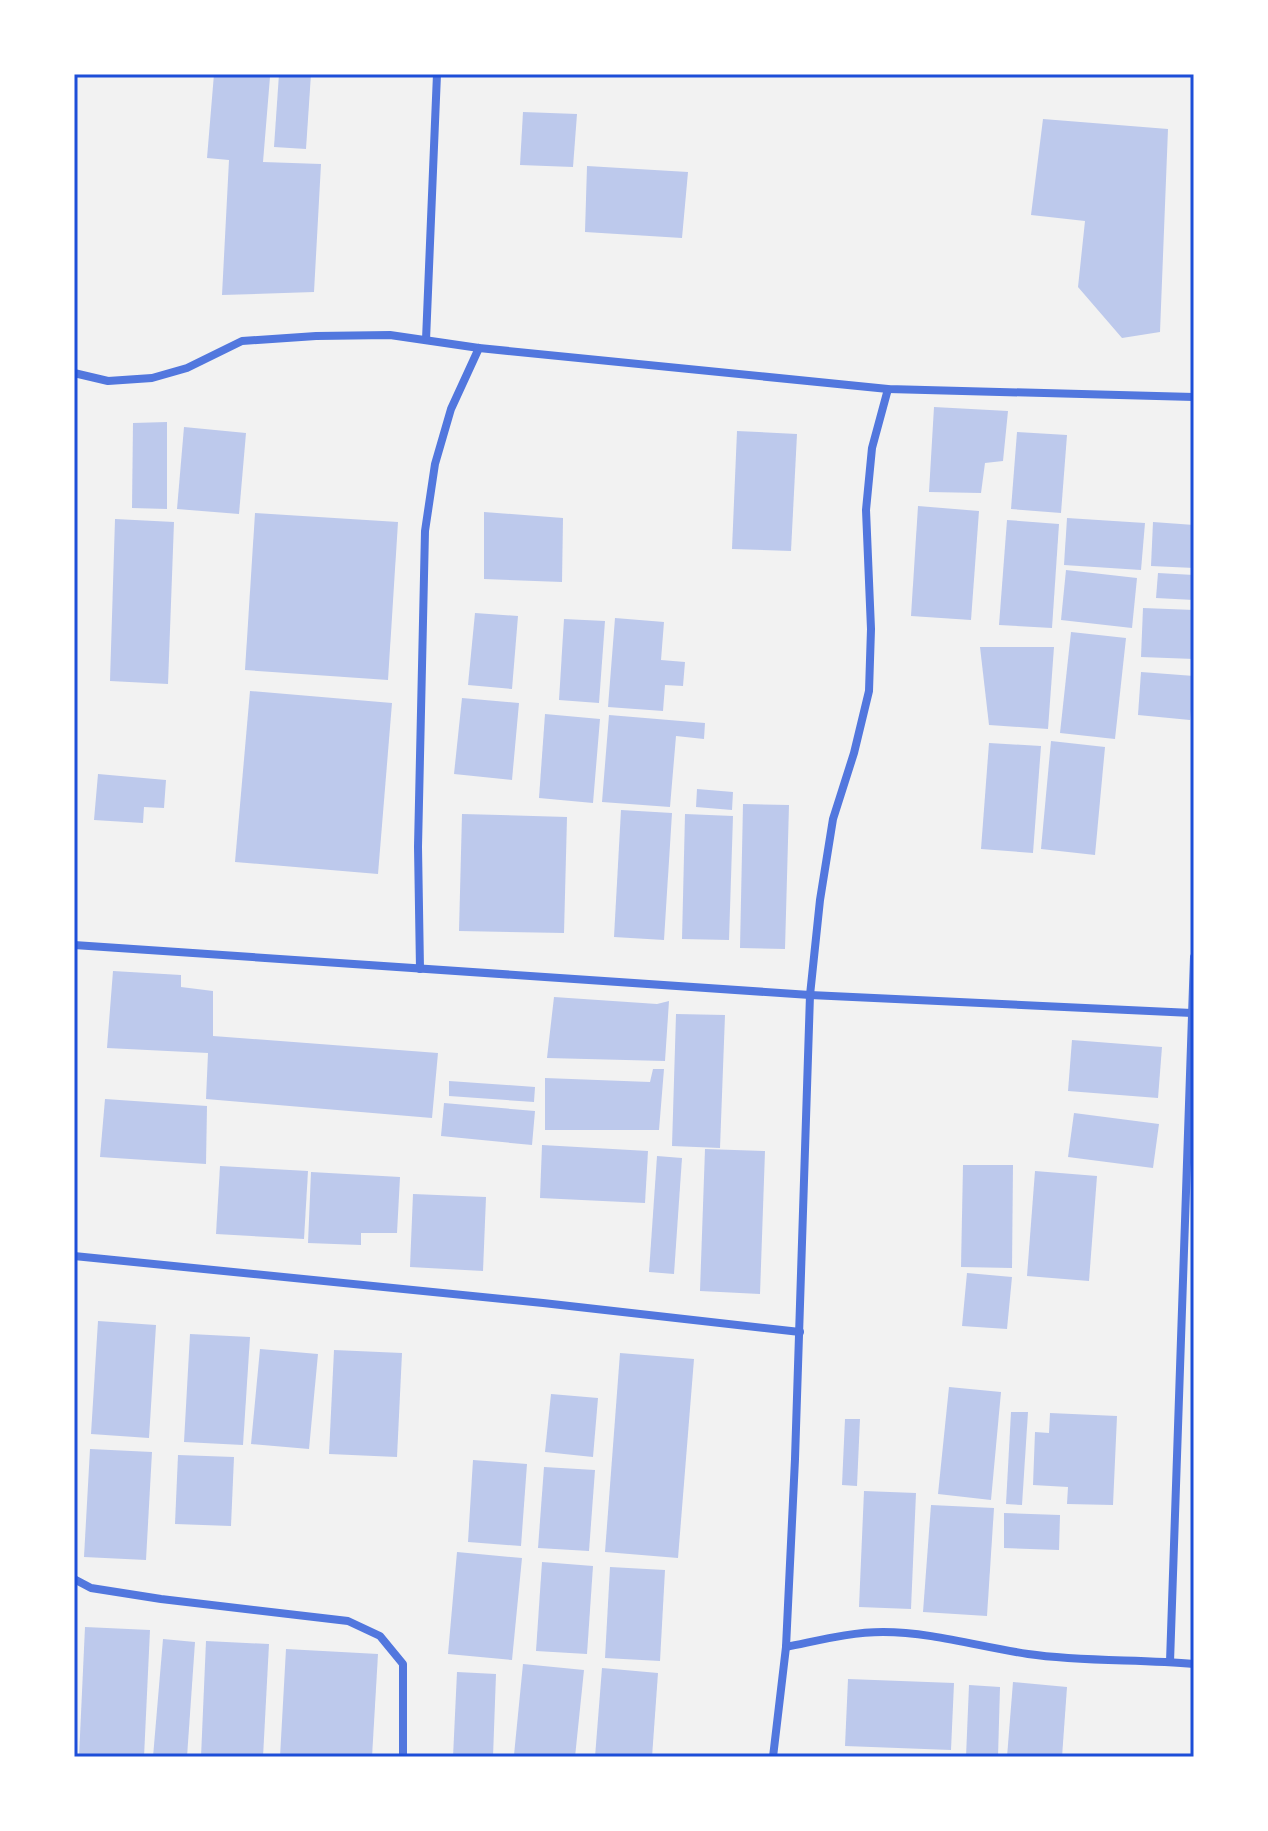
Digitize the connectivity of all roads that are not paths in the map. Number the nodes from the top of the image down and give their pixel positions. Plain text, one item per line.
1 (437, 74) edge
2 (426, 340) junction
3 (479, 348) junction
4 (74, 373) edge
5 (888, 389) junction
6 (1194, 397) edge
7 (74, 945) edge
8 (1194, 957) edge
9 (420, 969) junction
10 (810, 995) junction
11 (1192, 1013) junction
12 (74, 1256) edge
13 (800, 1332) junction
14 (74, 1579) edge
15 (786, 1647) junction
16 (1170, 1662) junction
17 (1194, 1664) edge
18 (403, 1757) edge
19 (773, 1757) edge

1 - 2 street
2 - 3 street
2 - 4 street
3 - 5 street
3 - 9 street
5 - 6 street
5 - 10 street
7 - 9 street
8 - 11 street
9 - 10 street
10 - 11 street
10 - 13 street
11 - 16 street
12 - 13 street
13 - 15 street
14 - 18 street
15 - 16 street
15 - 19 street
16 - 17 street

